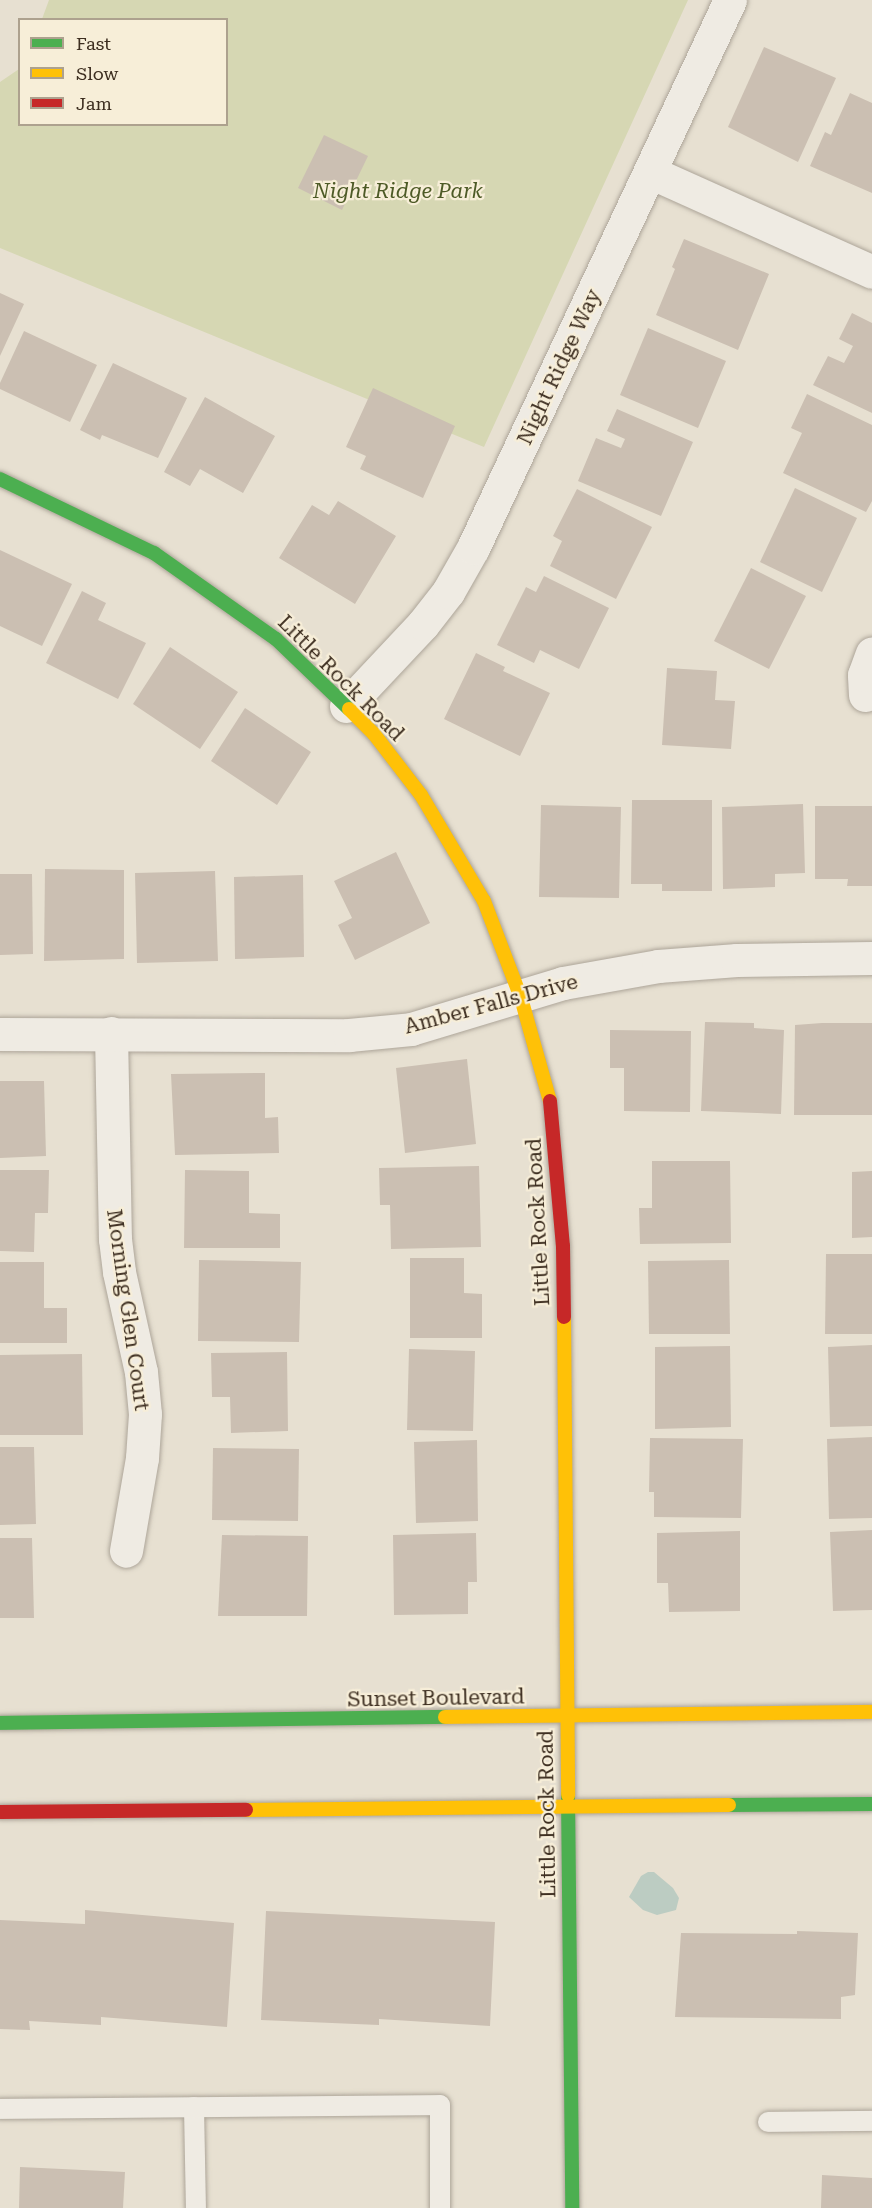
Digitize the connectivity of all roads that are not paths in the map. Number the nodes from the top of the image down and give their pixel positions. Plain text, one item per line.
1 (730, 0) edge
2 (650, 172) junction
3 (872, 272) edge
4 (0, 479) edge
5 (872, 653) edge
6 (865, 696) dead end
7 (346, 706) junction
8 (872, 958) edge
9 (521, 998) junction
10 (111, 1033) junction
11 (0, 1034) edge
12 (126, 1551) dead end
13 (872, 1712) edge
14 (567, 1717) junction
15 (0, 1723) edge
16 (872, 1804) edge
17 (568, 1806) junction
18 (0, 1812) edge
19 (194, 2107) junction
20 (0, 2109) edge
21 (872, 2121) edge
22 (768, 2122) dead end
23 (196, 2208) edge
24 (441, 2208) edge
25 (572, 2208) edge

1 - 2 street, Night Ridge Way
2 - 3 street
2 - 7 street, Night Ridge Way
4 - 7 street, Little Rock Road
5 - 6 street
7 - 9 street, Little Rock Road
8 - 9 street, Amber Falls Drive
9 - 10 street, Amber Falls Drive
9 - 14 street, Little Rock Road
10 - 11 street, Amber Falls Drive
10 - 12 street, Morning Glen Court
13 - 14 street, Sunset Boulevard
14 - 15 street, Sunset Boulevard
14 - 17 street, Little Rock Road
16 - 17 street
17 - 18 street
17 - 25 street, Little Rock Road
19 - 20 lane
19 - 23 lane
19 - 24 lane
21 - 22 lane

